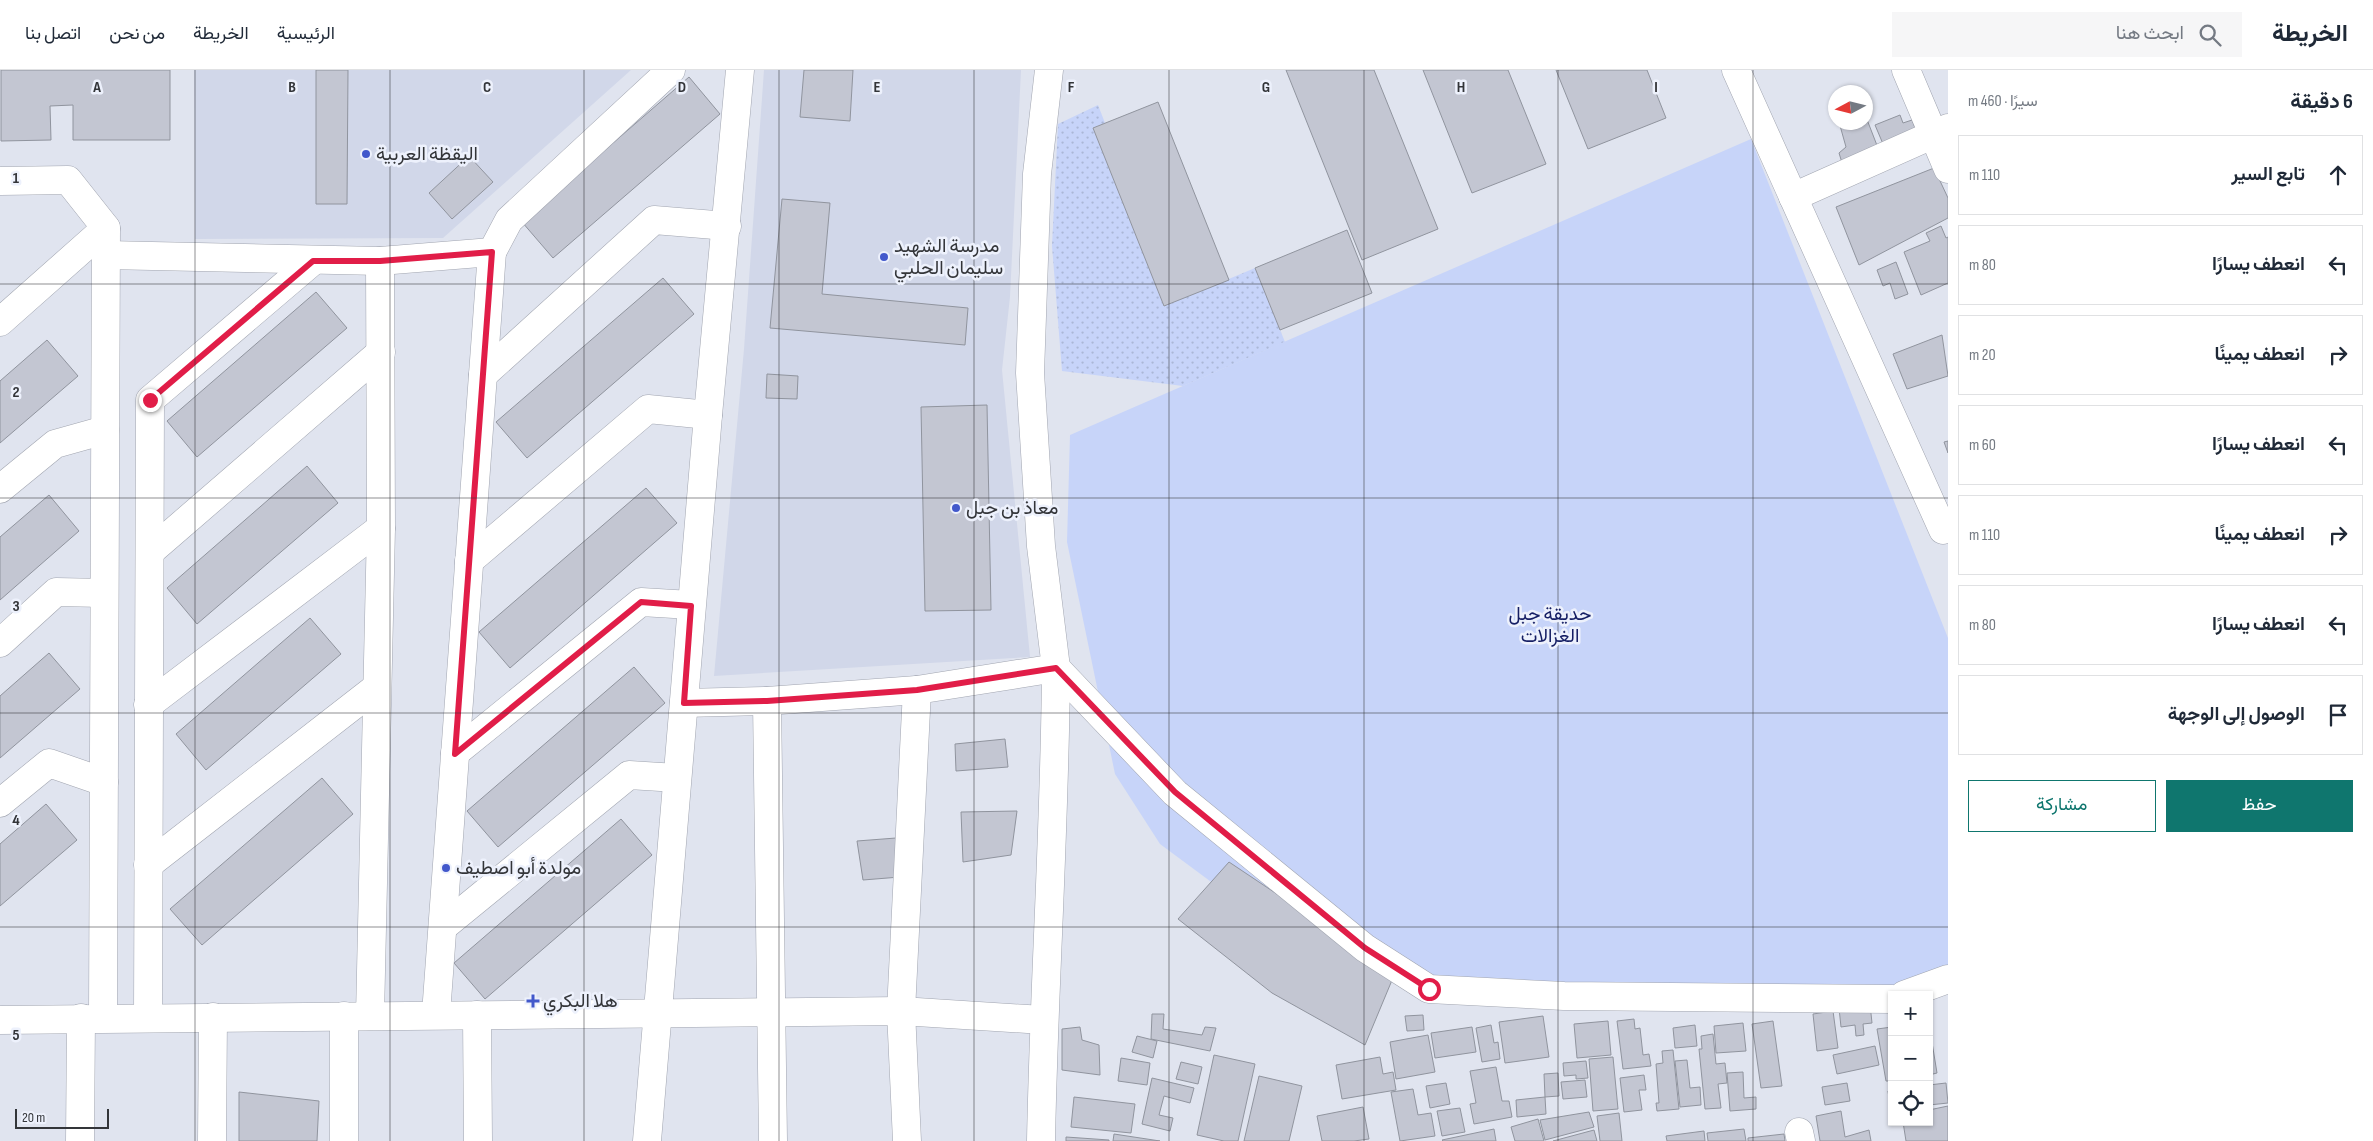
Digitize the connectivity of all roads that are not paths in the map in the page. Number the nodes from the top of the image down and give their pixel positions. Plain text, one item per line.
1 (671, 70) edge
2 (740, 70) edge
3 (1049, 70) edge
4 (1736, 70) edge
5 (1906, 70) edge
6 (1940, 132) edge
7 (1948, 169) edge
8 (0, 181) edge
9 (1793, 197) junction
10 (726, 226) junction
11 (106, 228) junction
12 (492, 252) junction
13 (106, 255) junction
14 (313, 261) junction
15 (380, 261) junction
16 (0, 322) edge
17 (381, 352) junction
18 (483, 375) junction
19 (708, 415) junction
20 (105, 430) junction
21 (0, 489) edge
22 (1948, 527) edge
23 (381, 528) junction
24 (151, 551) junction
25 (469, 561) junction
26 (104, 593) junction
27 (691, 606) junction
28 (0, 643) edge
29 (1056, 668) junction
30 (377, 687) junction
31 (917, 690) junction
32 (767, 701) junction
33 (684, 703) junction
34 (148, 705) junction
35 (455, 754) junction
36 (677, 778) junction
37 (104, 782) junction
38 (0, 803) edge
39 (148, 865) junction
40 (443, 927) junction
41 (1948, 980) edge
42 (1916, 991) edge
43 (1888, 999) edge
44 (901, 1011) junction
45 (770, 1012) junction
46 (658, 1013) junction
47 (436, 1014) junction
48 (477, 1015) junction
49 (357, 1016) junction
50 (148, 1017) junction
51 (213, 1017) junction
52 (92, 1018) junction
53 (0, 1020) edge
54 (1043, 1020) junction
55 (80, 1141) edge
56 (212, 1141) edge
57 (344, 1141) edge
58 (478, 1141) edge
59 (648, 1141) edge
60 (773, 1141) edge
61 (907, 1141) edge
62 (1041, 1141) edge

1 - 12 street
2 - 10 street
3 - 29 street
4 - 9 street
5 - 6 street
6 - 7 street
6 - 9 street
8 - 11 street
9 - 22 street
10 - 18 street
10 - 19 street
11 - 13 street
11 - 16 street
12 - 15 street
12 - 18 street
13 - 14 street
13 - 20 street
14 - 15 street
14 - 24 street
15 - 17 street
17 - 23 street
17 - 24 street
18 - 25 street
19 - 25 street
19 - 27 street
20 - 21 street
20 - 26 street
23 - 30 street
23 - 34 street
24 - 34 street
25 - 35 street
26 - 28 street
26 - 37 street
27 - 33 street
27 - 35 street
29 - 31 street
29 - 43 street
29 - 54 street
30 - 39 street
30 - 49 street
31 - 32 street
31 - 44 street
32 - 33 street
32 - 45 street
33 - 36 street
34 - 39 street
35 - 40 street
36 - 40 street
36 - 46 street
37 - 38 street
37 - 52 street
39 - 50 street
40 - 47 street
41 - 42 street
44 - 45 street
44 - 54 street
44 - 61 street
45 - 46 street
45 - 60 street
46 - 48 street
46 - 59 street
47 - 48 street
47 - 49 street
48 - 58 street
49 - 51 street
49 - 57 street
50 - 51 street
50 - 52 street
51 - 56 street
52 - 53 street
52 - 55 street
54 - 62 street

